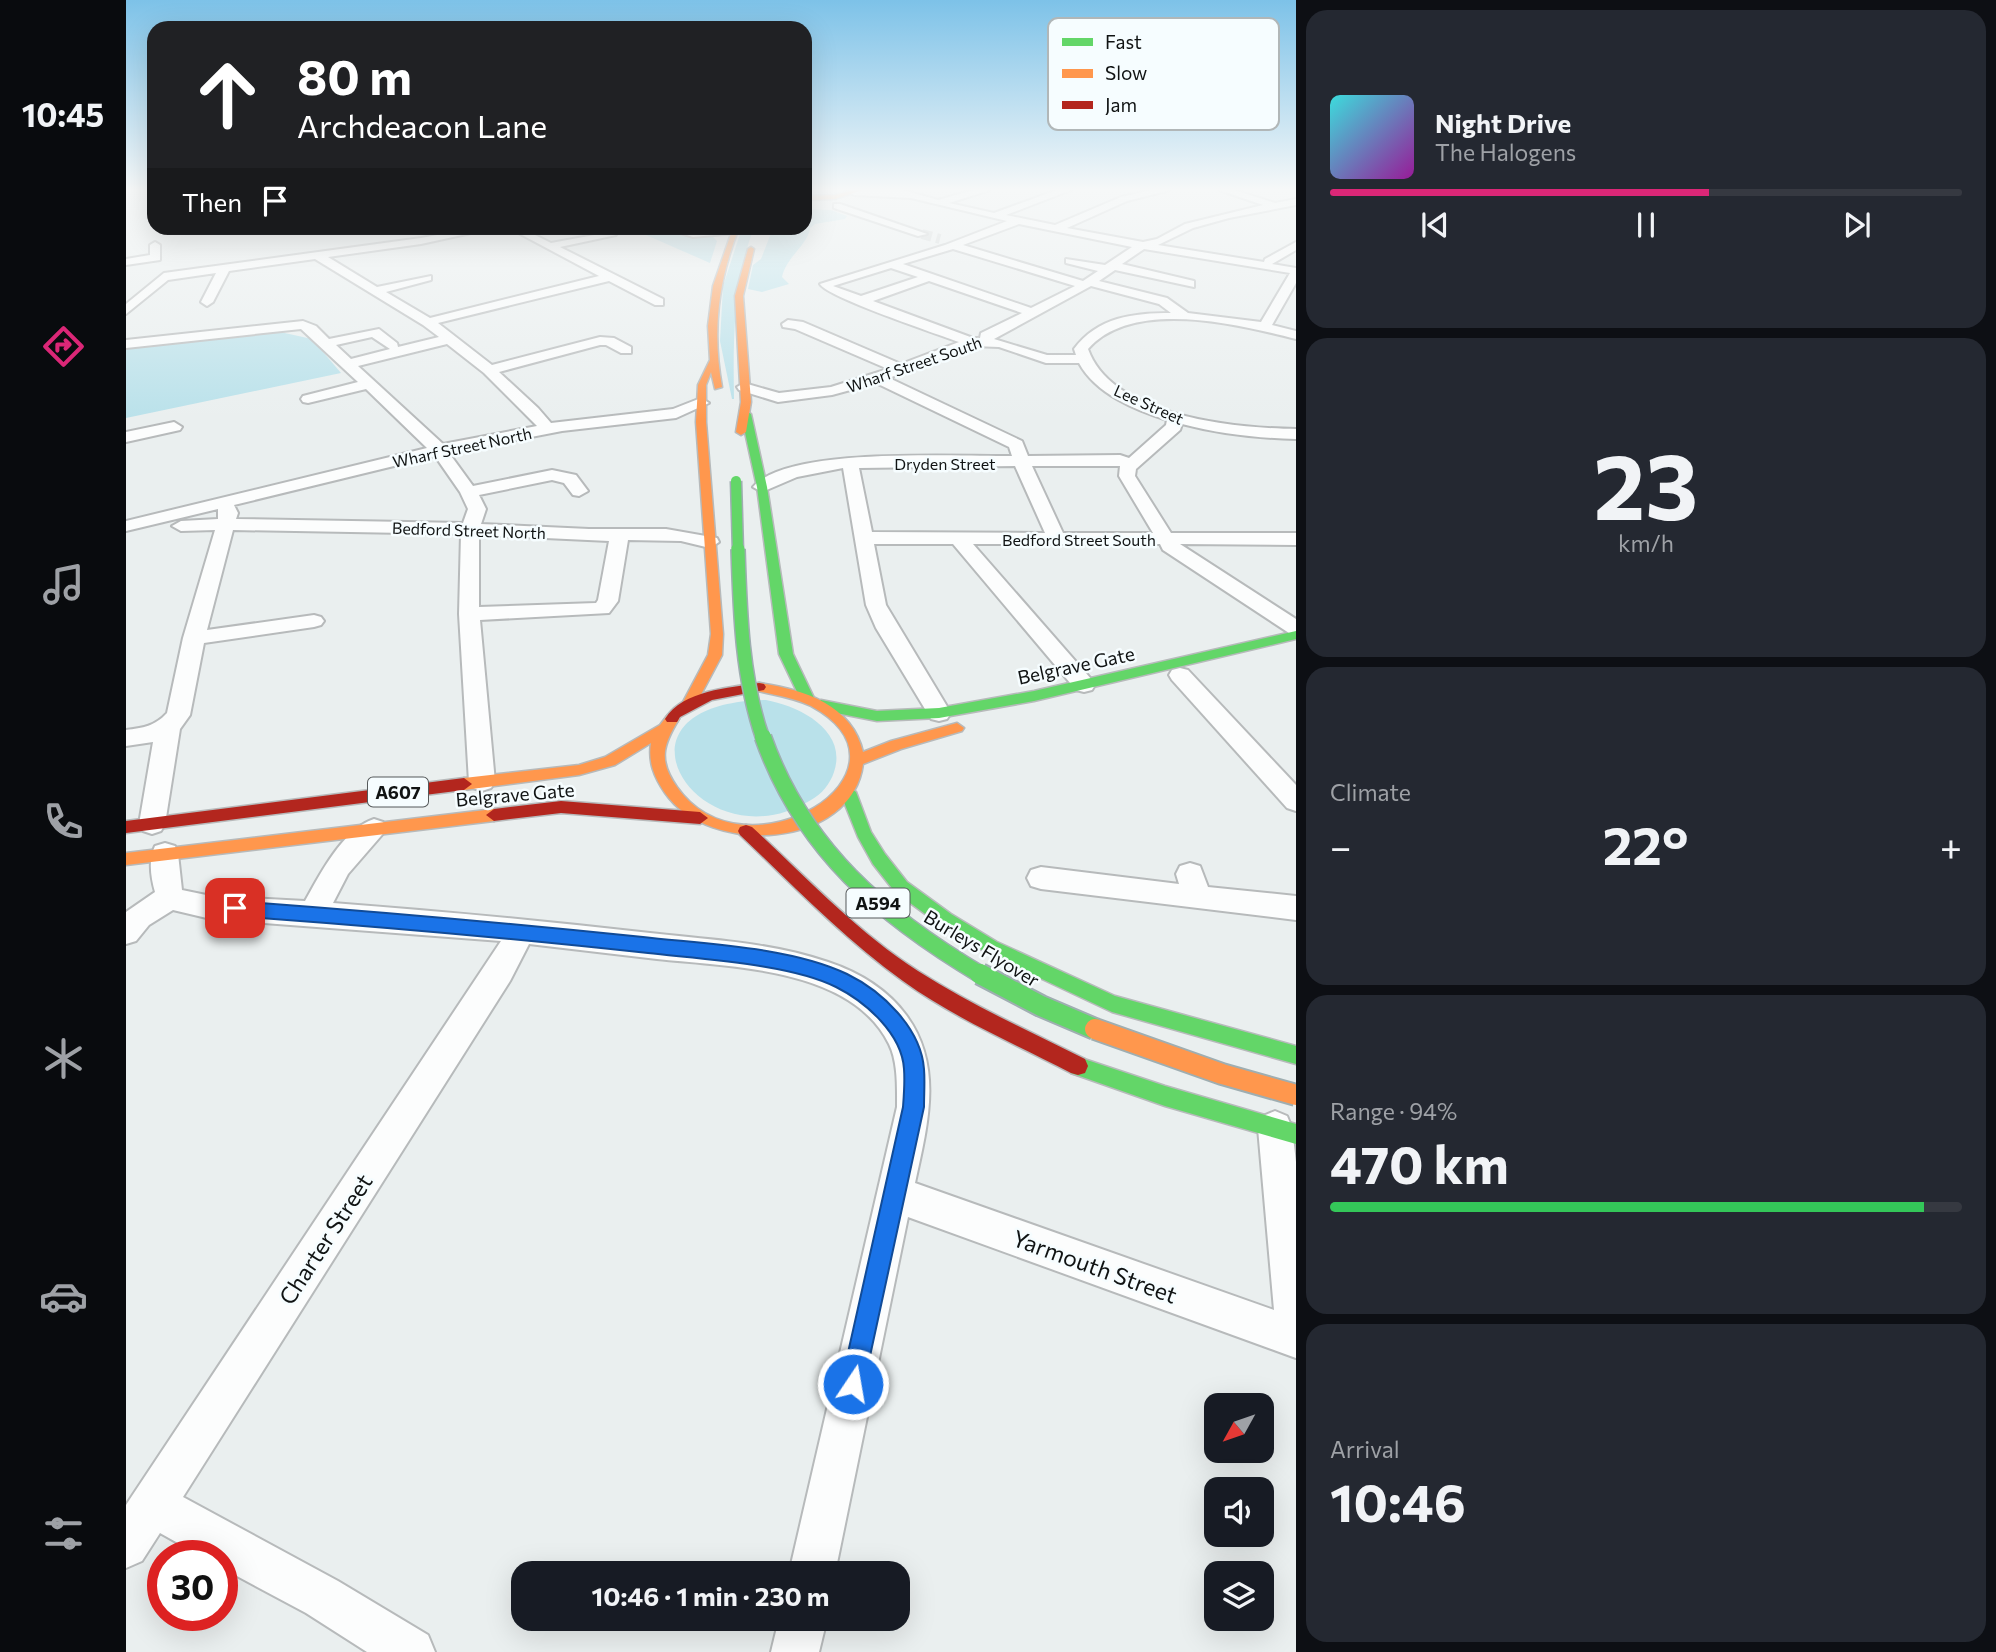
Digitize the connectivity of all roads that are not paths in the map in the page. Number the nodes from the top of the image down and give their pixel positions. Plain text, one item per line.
1 (158, 267) edge
2 (238, 267) edge
3 (338, 267) edge
4 (591, 267) edge
5 (723, 267) edge
6 (747, 267) edge
7 (880, 267) edge
8 (899, 267) edge
9 (1030, 267) edge
10 (1108, 267) joint
11 (1277, 267) edge
12 (224, 269) junction
13 (1296, 270) edge
14 (164, 276) junction
15 (610, 277) junction
16 (427, 278) dead end
17 (930, 278) junction
18 (1088, 283) junction
19 (378, 290) junction
20 (859, 301) junction
21 (1163, 301) junction
22 (207, 302) dead end
23 (659, 302) dead end
24 (126, 310) edge
25 (1035, 313) junction
26 (1184, 317) junction
27 (428, 321) junction
28 (788, 324) dead end
29 (1265, 326) junction
30 (1296, 335) edge
31 (445, 337) junction
32 (988, 341) junction
33 (971, 342) junction
34 (126, 344) edge
35 (326, 344) junction
36 (392, 346) junction
37 (626, 350) dead end
38 (1084, 359) junction
39 (344, 362) junction
40 (711, 362) junction
41 (901, 369) junction
42 (489, 370) junction
43 (877, 377) junction
44 (368, 384) junction
45 (744, 387) junction
46 (308, 399) dead end
47 (701, 403) junction
48 (722, 405) dead end
49 (746, 414) junction
50 (1175, 418) junction
51 (173, 428) dead end
52 (547, 429) junction
53 (1296, 434) edge
54 (126, 437) edge
55 (439, 450) junction
56 (850, 463) junction
57 (1022, 463) junction
58 (1131, 464) junction
59 (762, 487) junction
60 (579, 491) dead end
61 (469, 492) junction
62 (226, 513) junction
63 (134, 525) edge
64 (470, 529) junction
65 (619, 536) junction
66 (863, 538) junction
67 (958, 538) junction
68 (1057, 539) junction
69 (1164, 539) junction
70 (1296, 539) edge
71 (710, 542) junction
72 (469, 614) junction
73 (314, 621) dead end
74 (1296, 628) edge
75 (1296, 635) edge
76 (194, 638) junction
77 (1296, 648) edge
78 (1181, 675) junction
79 (1084, 685) junction
80 (690, 702) junction
81 (814, 702) junction
82 (939, 713) junction
83 (994, 720) dead end
84 (968, 726) dead end
85 (168, 727) junction
86 (661, 730) junction
87 (126, 738) edge
88 (858, 760) junction
89 (482, 782) junction
90 (848, 792) junction
91 (1296, 800) edge
92 (700, 818) junction
93 (152, 824) junction
94 (126, 827) edge
95 (374, 829) junction
96 (746, 831) junction
97 (164, 854) junction
98 (126, 859) edge
99 (1041, 878) dead end
100 (170, 897) junction
101 (1296, 908) edge
102 (313, 913) junction
103 (519, 930) junction
104 (126, 932) edge
105 (1296, 1055) edge
106 (1296, 1094) edge
107 (1286, 1131) edge
108 (894, 1194) junction
109 (1296, 1338) edge
110 (153, 1505) junction
111 (126, 1545) edge
112 (815, 1561) edge
113 (800, 1631) edge
114 (411, 1652) edge
115 (796, 1652) edge

1 - 14 street
2 - 12 street
3 - 19 street
4 - 15 street
5 - 40 main road
6 - 45 main road
7 - 20 street
8 - 17 street
9 - 18 street
10 - 18 street, Wharf Street South
10 - 21 street
11 - 13 street
12 - 14 street
12 - 22 street
13 - 29 street
14 - 24 street
15 - 23 street
15 - 27 street
16 - 19 street
17 - 20 street
17 - 25 street
18 - 21 street
18 - 25 street, Wharf Street South
19 - 27 street
20 - 33 street
21 - 26 street
25 - 32 street, Wharf Street South
26 - 29 street
26 - 38 street
27 - 31 street
28 - 41 street
29 - 30 street
31 - 36 street
31 - 39 street
31 - 42 street
32 - 33 street, Wharf Street South
32 - 38 street
33 - 41 street, Wharf Street South
34 - 35 street
35 - 36 street
35 - 39 street
36 - 39 street
37 - 42 street
38 - 50 street, Lee Street
39 - 44 street
40 - 47 main road
40 - 48 main road
41 - 43 street, Wharf Street South
42 - 52 street
43 - 45 street, Wharf Street South
43 - 57 street
44 - 46 street
44 - 55 street
45 - 49 main road
47 - 52 street, Wharf Street North
47 - 71 main road
49 - 59 main road
49 - 106 main road, Burleys Flyover / A594, bridge
50 - 53 street, Lee Street
50 - 58 street
51 - 54 street
52 - 55 street, Wharf Street North
55 - 61 street
55 - 62 street, Wharf Street North
56 - 57 street, Dryden Street
56 - 59 street, Dryden Street
56 - 66 street
57 - 58 street, Dryden Street
57 - 68 street
58 - 69 street
59 - 81 main road
60 - 61 street
61 - 64 street
62 - 63 street
62 - 64 street, Bedford Street North
62 - 76 street
64 - 65 street, Bedford Street North
64 - 72 street
65 - 71 street, Bedford Street North
65 - 72 street
66 - 67 street, Bedford Street South
66 - 82 street
67 - 68 street, Bedford Street South
67 - 79 street
68 - 69 street, Bedford Street South
69 - 70 street, Bedford Street South
69 - 74 street
71 - 80 main road
72 - 89 street
73 - 76 street
75 - 79 main road, Belgrave Gate
76 - 85 street
77 - 78 main road, Belgrave Gate
78 - 83 main road, Belgrave Gate
78 - 91 street
79 - 82 main road, Belgrave Gate
80 - 81 main road
80 - 86 main road
81 - 82 main road, Belgrave Gate
81 - 88 main road
84 - 88 main road
85 - 87 street
85 - 93 street
86 - 89 main road, Belgrave Gate / A607
86 - 92 main road, A594
88 - 90 main road
89 - 93 main road, Belgrave Gate / A607
90 - 96 main road, A594
90 - 105 main road, A594
92 - 95 main road, Belgrave Gate / A607
92 - 96 main road, A594
93 - 94 main road, Belgrave Gate / A607
95 - 97 main road, Belgrave Gate / A607
95 - 102 street
96 - 107 main road, A594
97 - 98 main road, Belgrave Gate / A607
97 - 100 street
99 - 101 street
100 - 102 street
100 - 104 street
102 - 103 street
103 - 108 street
103 - 110 street, Charter Street
107 - 109 street
108 - 109 street, Yarmouth Street
108 - 112 street
110 - 111 street, Charter Street
110 - 114 street
113 - 115 street

